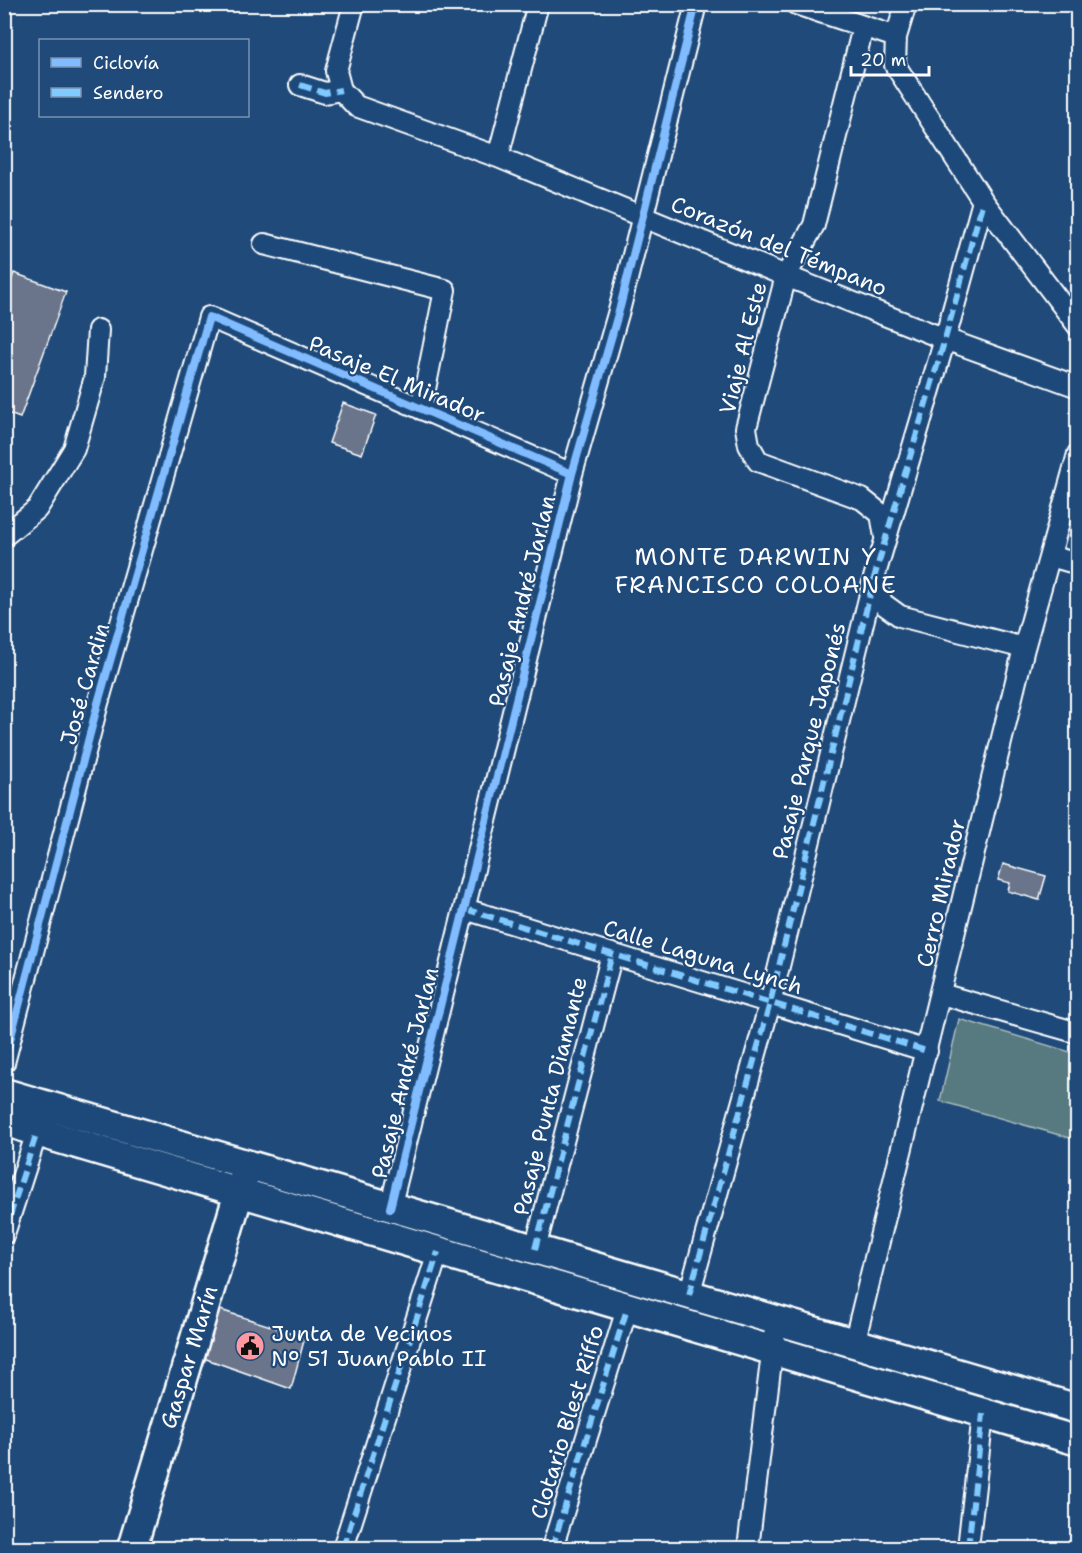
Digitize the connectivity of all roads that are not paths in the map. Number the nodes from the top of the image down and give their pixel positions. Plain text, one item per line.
1 (354, 4) edge
2 (538, 4) edge
3 (696, 4) edge
4 (796, 4) edge
5 (906, 4) edge
6 (863, 27) junction
7 (896, 37) junction
8 (300, 85) dead end
9 (341, 90) junction
10 (498, 157) junction
11 (983, 201) junction
12 (642, 216) junction
13 (264, 244) dead end
14 (786, 276) junction
15 (208, 317) joint
16 (1077, 326) edge
17 (98, 330) dead end
18 (945, 339) junction
19 (1077, 387) edge
20 (421, 409) junction
21 (1077, 454) edge
22 (572, 474) junction
23 (4, 536) edge
24 (885, 537) junction
25 (1050, 556) junction
26 (1077, 564) edge
27 (874, 578) junction
28 (1024, 648) junction
29 (465, 909) junction
30 (612, 954) junction
31 (941, 994) junction
32 (770, 1003) junction
33 (1077, 1033) edge
34 (927, 1051) junction
35 (4, 1064) edge
36 (4, 1093) edge
37 (4, 1120) edge
38 (38, 1132) junction
39 (248, 1166) junction
40 (238, 1192) junction
41 (390, 1208) junction
42 (4, 1234) edge
43 (536, 1250) junction
44 (438, 1252) junction
45 (689, 1295) junction
46 (627, 1309) junction
47 (776, 1321) junction
48 (854, 1344) junction
49 (773, 1352) junction
50 (1077, 1409) edge
51 (983, 1414) junction
52 (1077, 1442) edge
53 (132, 1548) edge
54 (343, 1548) edge
55 (552, 1548) edge
56 (748, 1548) edge
57 (968, 1548) edge

1 - 9 street
2 - 10 street
3 - 12 street, Pasaje André Jarlan
4 - 6 street
5 - 7 street
6 - 7 street
6 - 14 street, Viaje Al Este
7 - 11 street
8 - 9 street
9 - 10 street, Corazón del Témpano
10 - 12 street, Corazón del Témpano
11 - 16 street
11 - 18 street, Pasaje Parque Japonés
12 - 14 street, Corazón del Témpano
12 - 22 street, Pasaje André Jarlan
13 - 20 street
14 - 18 street, Corazón del Témpano
14 - 24 street, Viaje Al Este
15 - 20 street, Pasaje El Mirador
15 - 35 street, José Cardin
17 - 23 street
18 - 19 street, Corazón del Témpano
18 - 24 street, Pasaje Parque Japonés
20 - 22 street, Pasaje El Mirador
21 - 25 street, Cerro Mirador
22 - 29 street, Pasaje André Jarlan
24 - 27 street, Pasaje Parque Japonés
25 - 26 street
25 - 28 street, Cerro Mirador
27 - 28 street
27 - 32 street, Pasaje Parque Japonés
28 - 31 street, Cerro Mirador
29 - 30 street, Calle Laguna Lynch
29 - 41 street, Pasaje André Jarlan
30 - 32 street, Calle Laguna Lynch
30 - 43 street, Pasaje Punta Diamante
31 - 33 street
31 - 34 street, Cerro Mirador
32 - 34 street, Calle Laguna Lynch
32 - 45 street, Pasaje Parque Japonés
34 - 48 street, Cerro Mirador
36 - 39 street
37 - 38 street
38 - 40 street
38 - 42 street
39 - 40 street, Gaspar Marín
39 - 41 street
40 - 44 street
40 - 53 street, Gaspar Marín
41 - 43 street
43 - 45 street
44 - 46 street
44 - 54 street
45 - 47 street
46 - 49 street
46 - 55 street, Clotario Blest Riffo
47 - 48 street
47 - 49 street
48 - 50 street
49 - 51 street
49 - 56 street
51 - 52 street
51 - 57 street

